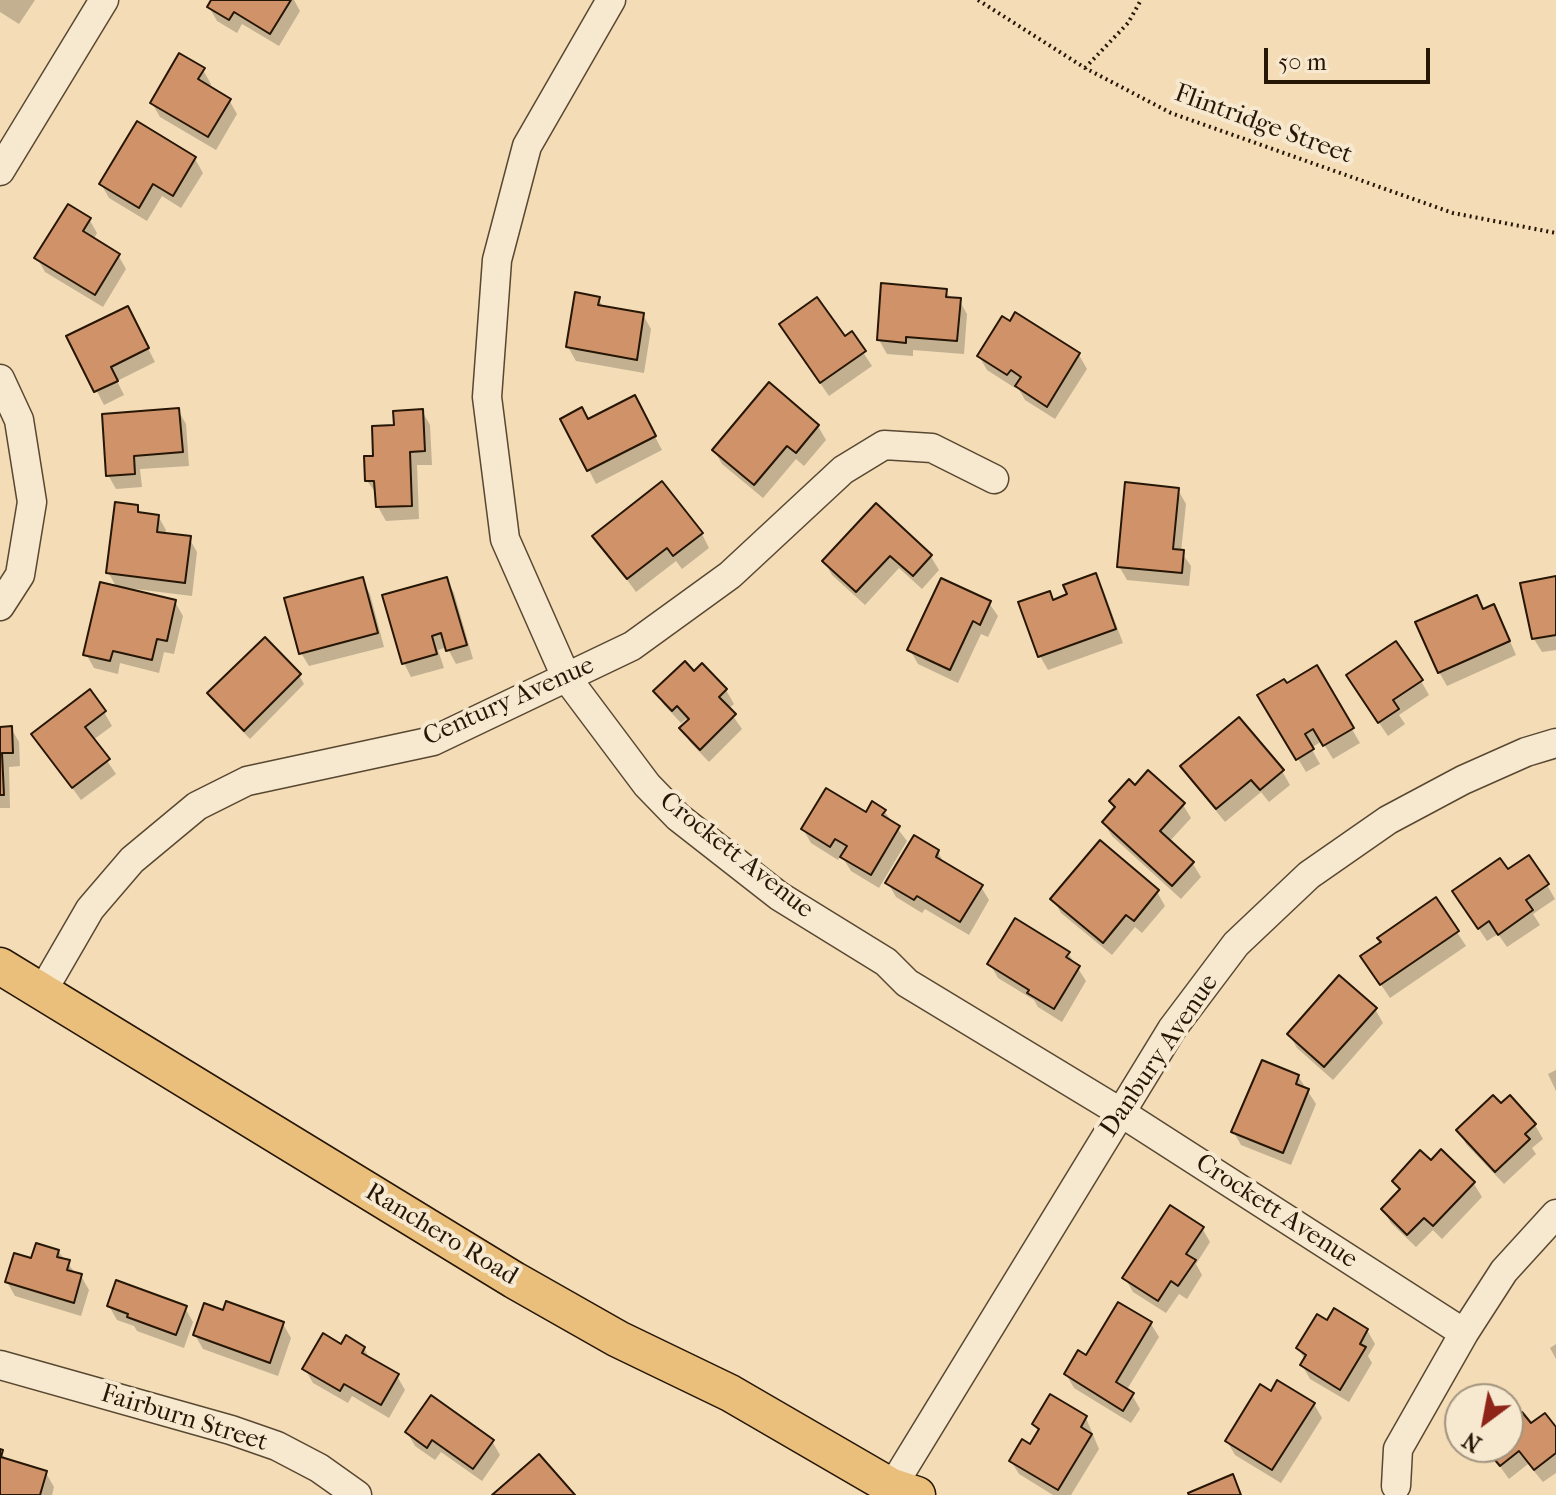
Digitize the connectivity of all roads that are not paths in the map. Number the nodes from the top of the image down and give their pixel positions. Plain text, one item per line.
1 (104, 0) edge
2 (611, 0) edge
3 (0, 171) edge
4 (0, 379) edge
5 (994, 479) dead end
6 (0, 606) edge
7 (566, 677) junction
8 (1556, 743) edge
9 (0, 966) edge
10 (42, 992) junction
11 (1120, 1112) junction
12 (1556, 1214) edge
13 (1464, 1333) junction
14 (0, 1365) edge
15 (1396, 1486) dead end
16 (898, 1493) edge
17 (357, 1495) edge

1 - 3 street
2 - 7 street, Crockett Avenue
4 - 6 street
5 - 7 street, Century Avenue
7 - 10 street, Century Avenue
7 - 11 street, Crockett Avenue
8 - 11 street, Danbury Avenue
9 - 10 main road, Ranchero Road
10 - 16 main road, Ranchero Road
11 - 13 street, Crockett Avenue
11 - 16 street, Danbury Avenue
12 - 13 street
13 - 15 street
14 - 17 street, Fairburn Street

